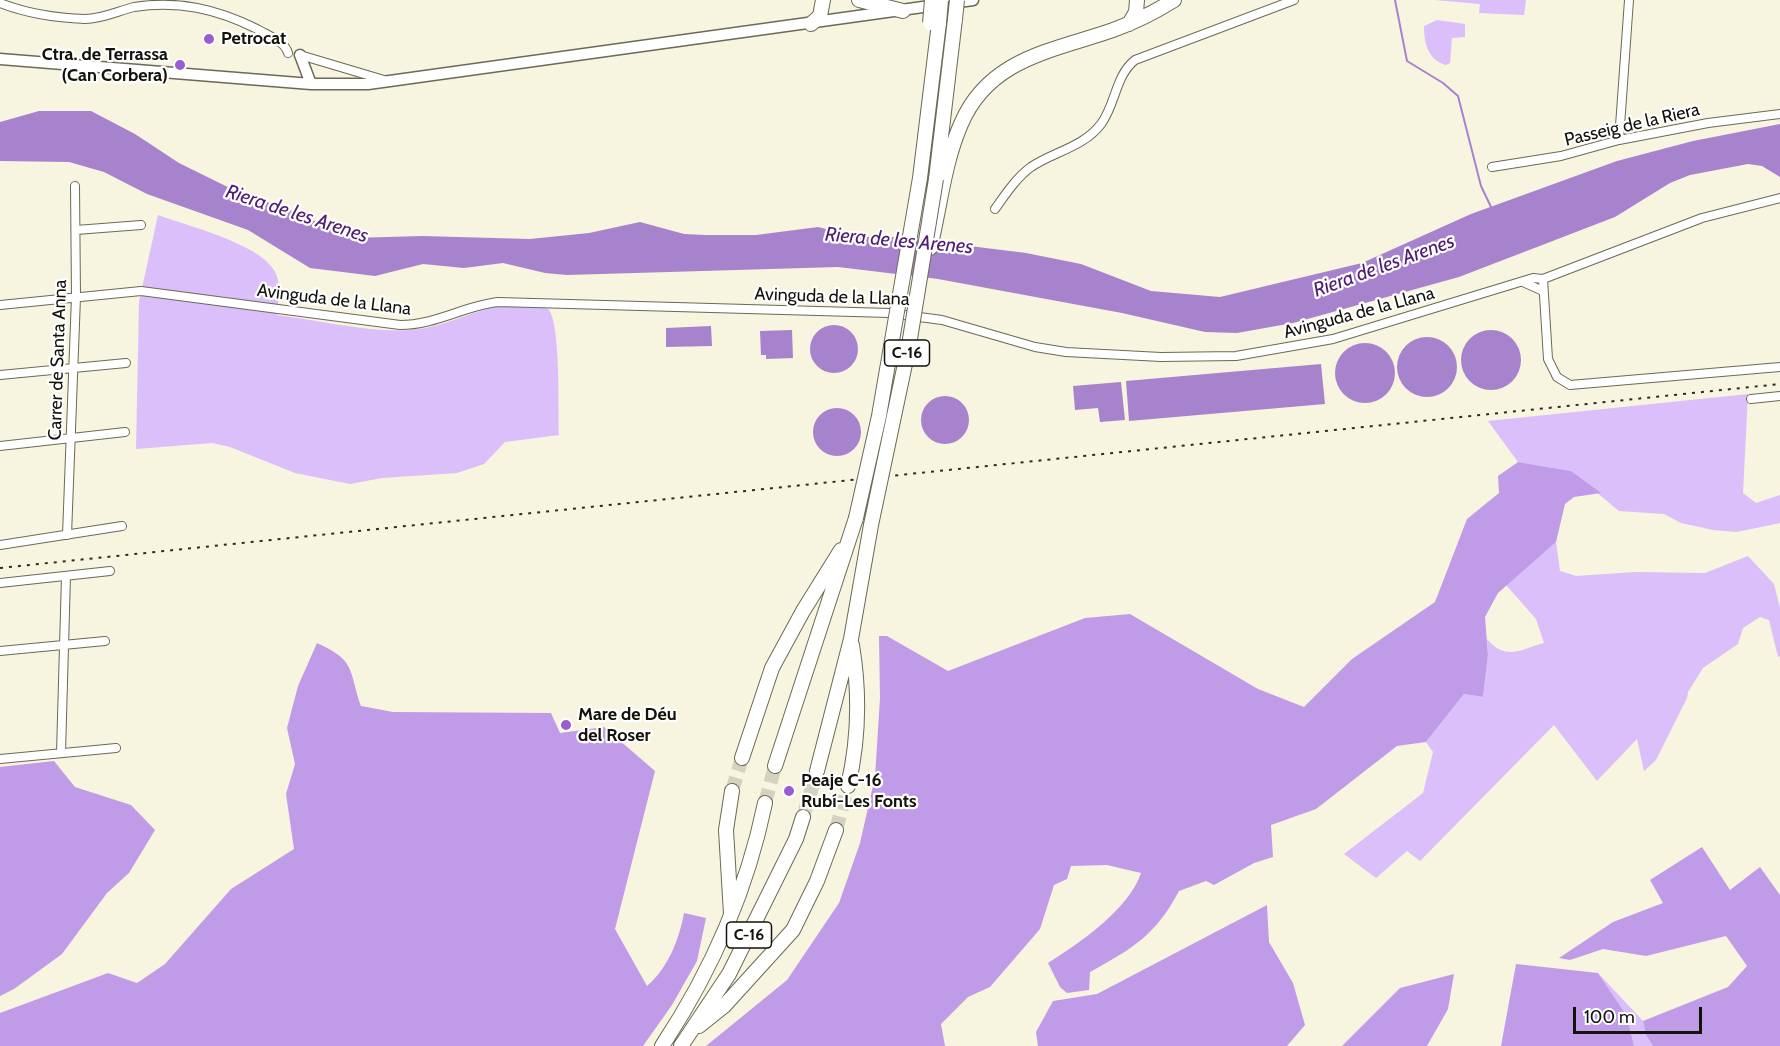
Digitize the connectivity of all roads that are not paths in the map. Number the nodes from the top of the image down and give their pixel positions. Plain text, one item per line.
1 (823, 0) edge
2 (859, 0) edge
3 (932, 0) edge
4 (941, 0) edge
5 (957, 0) edge
6 (974, 0) edge
7 (1137, 0) edge
8 (1174, 0) edge
9 (1294, 0) edge
10 (1629, 0) edge
11 (0, 3) edge
12 (903, 11) junction
13 (935, 23) junction
14 (811, 24) junction
15 (1129, 24) junction
16 (288, 53) dead end
17 (0, 59) edge
18 (302, 60) junction
19 (285, 82) junction
20 (391, 82) junction
21 (311, 84) junction
22 (1780, 114) edge
23 (1619, 140) junction
24 (1492, 167) dead end
25 (940, 183) junction
26 (75, 186) dead end
27 (1780, 198) edge
28 (995, 209) dead end
29 (141, 225) dead end
30 (76, 231) junction
31 (1543, 279) junction
32 (1523, 282) junction
33 (1543, 291) junction
34 (76, 297) junction
35 (0, 304) edge
36 (126, 363) dead end
37 (1780, 367) edge
38 (73, 368) junction
39 (0, 375) edge
40 (1780, 396) edge
41 (1751, 399) dead end
42 (125, 432) dead end
43 (71, 438) junction
44 (0, 446) edge
45 (122, 526) dead end
46 (852, 534) junction
47 (67, 536) junction
48 (0, 545) edge
49 (110, 571) dead end
50 (66, 576) junction
51 (0, 583) edge
52 (851, 639) junction
53 (105, 641) dead end
54 (65, 645) junction
55 (0, 651) edge
56 (116, 748) dead end
57 (61, 753) junction
58 (742, 758) tunnel mouth
59 (0, 759) edge
60 (775, 766) tunnel mouth
61 (817, 771) tunnel mouth
62 (848, 786) tunnel mouth
63 (732, 791) tunnel mouth
64 (765, 803) tunnel mouth
65 (803, 817) tunnel mouth
66 (836, 830) tunnel mouth
67 (731, 918) junction
68 (692, 1030) junction
69 (662, 1046) edge
70 (681, 1046) edge

1 - 14 highway
2 - 12 highway
3 - 13 highway, bridge
4 - 13 highway, C-16, bridge
5 - 25 highway, C-16, bridge
6 - 12 main road
7 - 15 highway
8 - 15 highway
9 - 28 street
10 - 23 street
11 - 16 street
12 - 14 main road
13 - 46 highway, C-16, bridge
14 - 20 main road
15 - 25 highway
17 - 19 main road
18 - 19 main road
18 - 20 street
18 - 21 main road
19 - 21 main road
20 - 21 main road
22 - 23 street, Passeig de la Riera
23 - 24 street, Passeig de la Riera
25 - 52 highway, C-16, bridge
26 - 30 street, Carrer de Santa Anna
27 - 31 street, Avinguda de la Llana
29 - 30 street
30 - 34 street, Carrer de Santa Anna
31 - 32 street, Avinguda de la Llana
31 - 33 street
32 - 33 street
32 - 34 street, Avinguda de la Llana
33 - 37 street
34 - 35 street, Avinguda de la Llana
34 - 38 street, Carrer de Santa Anna
36 - 38 street
38 - 39 street
38 - 43 street, Carrer de Santa Anna
40 - 41 street
42 - 43 street
43 - 44 street
43 - 47 street, Carrer de Santa Anna
45 - 47 street
46 - 58 highway, C-16
46 - 60 highway, C-16
47 - 48 street
49 - 50 street
50 - 51 street
50 - 54 street
52 - 61 highway, C-16
52 - 62 highway, C-16
53 - 54 street
54 - 55 street
54 - 57 street
56 - 57 street
57 - 59 street
63 - 67 highway, C-16
64 - 67 highway, C-16
65 - 68 highway, C-16
66 - 68 highway, C-16
67 - 69 highway, C-16
68 - 70 highway, C-16

